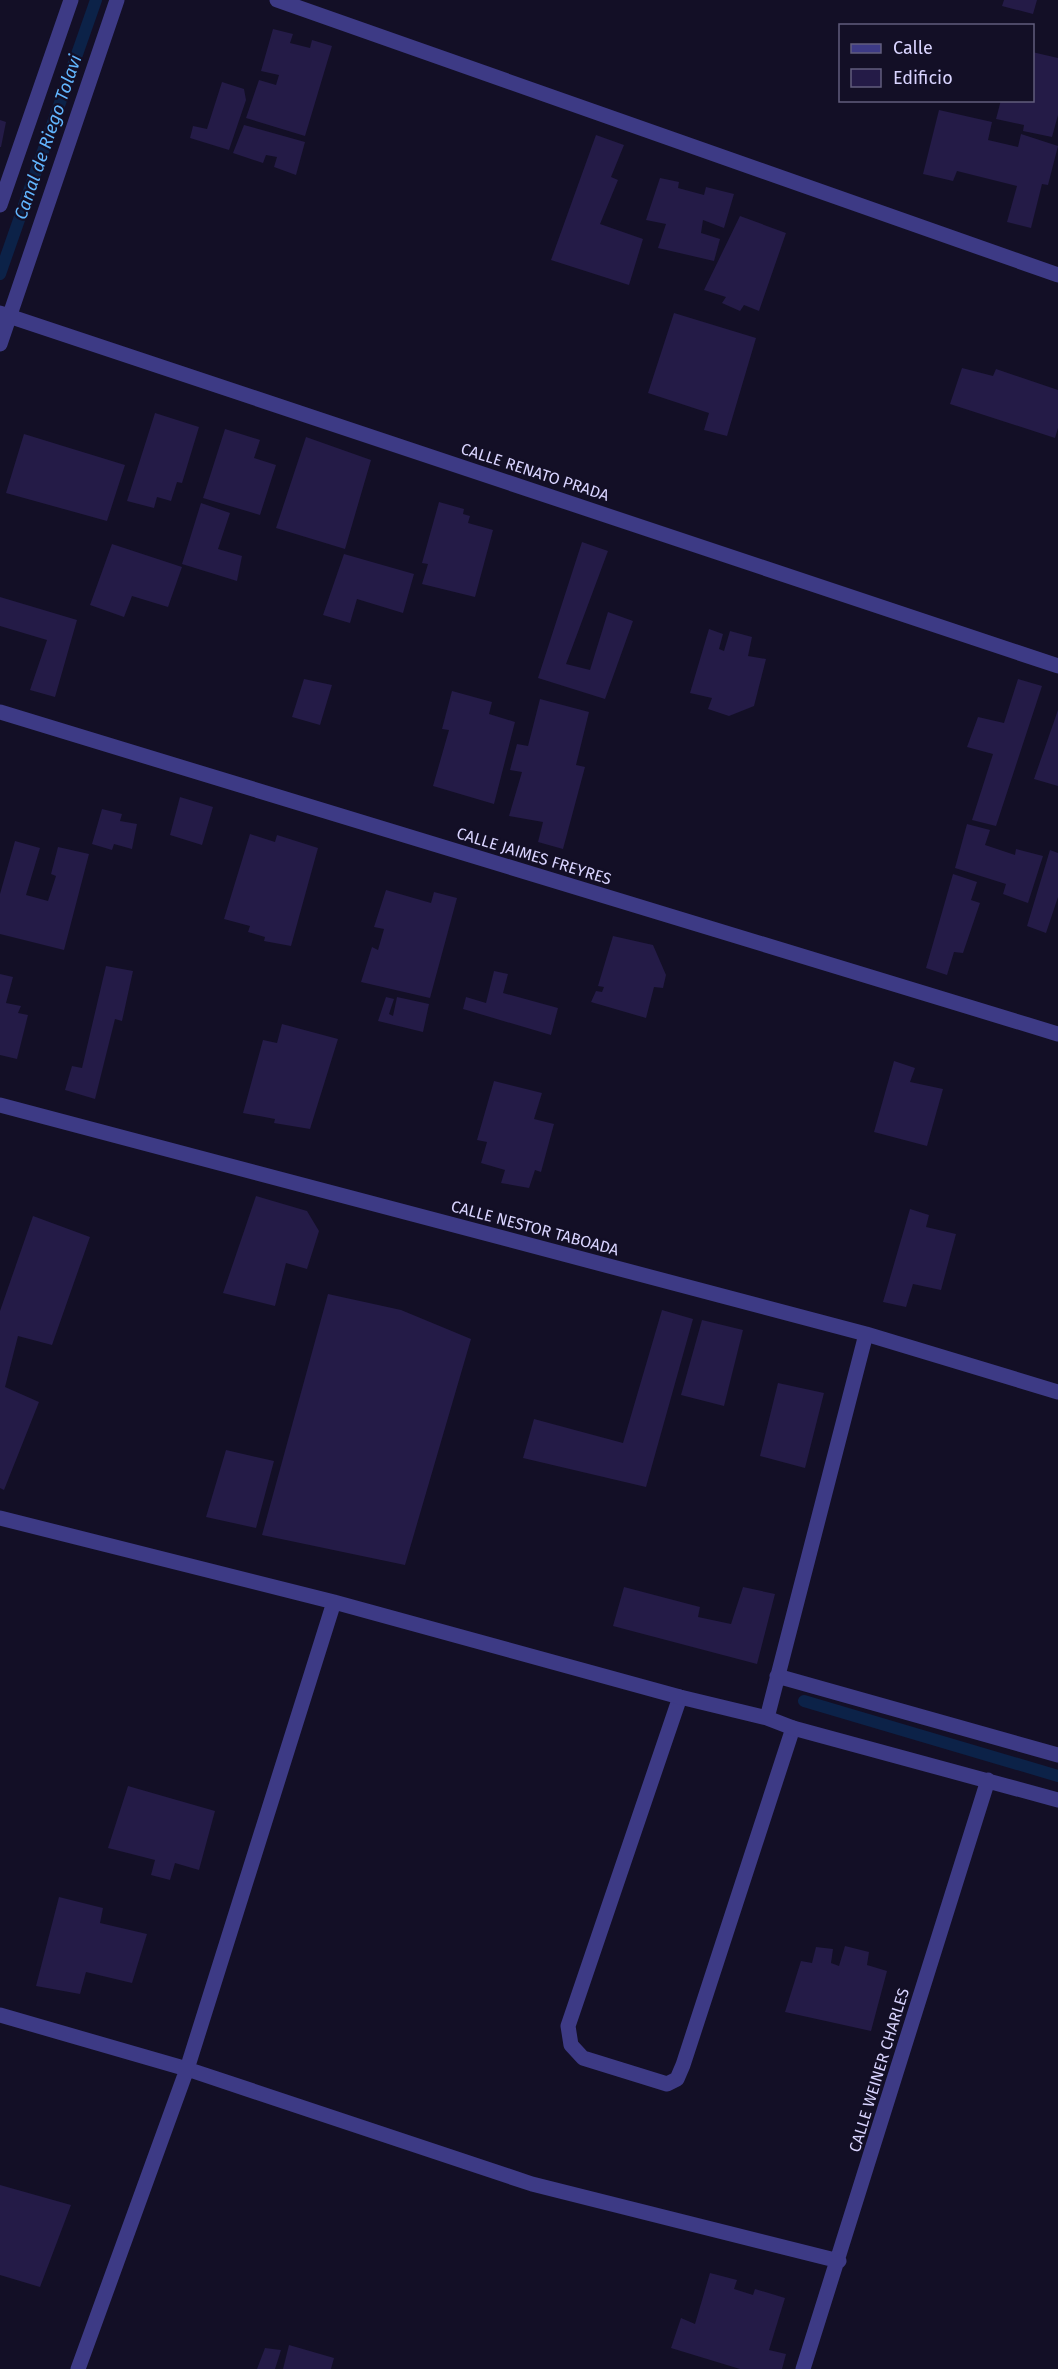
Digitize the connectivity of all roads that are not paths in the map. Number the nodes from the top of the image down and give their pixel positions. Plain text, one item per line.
1 (71, 0) edge
2 (117, 0) edge
3 (277, 0) edge
4 (0, 205) edge
5 (1058, 275) edge
6 (5, 314) edge
7 (0, 344) edge
8 (1058, 666) edge
9 (0, 712) edge
10 (1058, 1034) edge
11 (0, 1105) edge
12 (866, 1334) junction
13 (1058, 1392) edge
14 (0, 1518) edge
15 (334, 1602) junction
16 (777, 1676) junction
17 (680, 1697) junction
18 (767, 1718) junction
19 (793, 1728) junction
20 (1058, 1755) edge
21 (988, 1780) junction
22 (1058, 1800) edge
23 (0, 2015) edge
24 (187, 2069) junction
25 (838, 2261) junction
26 (78, 2369) edge
27 (803, 2369) edge

1 - 4 street
2 - 6 street
3 - 5 street
6 - 7 street
6 - 8 street, CALLE RENATO PRADA
9 - 10 street, CALLE JAIMES FREYRES
11 - 12 street, CALLE NESTOR TABOADA
12 - 13 street, CALLE NESTOR TABOADA
12 - 16 street
14 - 15 street
15 - 17 street
15 - 24 street
16 - 18 street
16 - 20 street
17 - 18 street
17 - 19 street
18 - 19 street
19 - 21 street
21 - 22 street
21 - 25 street, CALLE WEINER CHARLES
23 - 24 street
24 - 25 street
24 - 26 street
25 - 27 street, CALLE WEINER CHARLES

